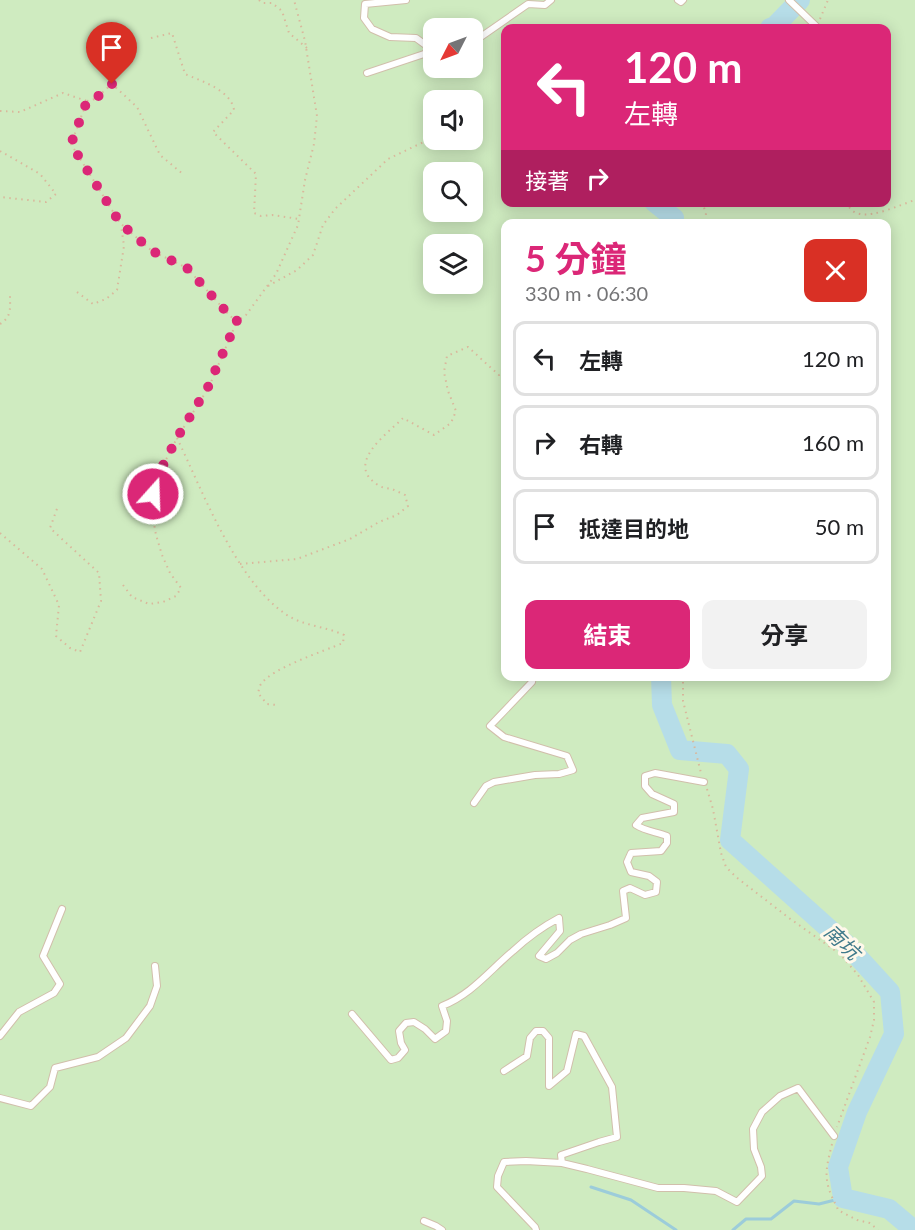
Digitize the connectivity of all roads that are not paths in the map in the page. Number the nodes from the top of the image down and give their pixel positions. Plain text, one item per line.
1 (406, 0) edge
2 (551, 0) edge
3 (678, 0) edge
4 (683, 0) edge
5 (790, 0) edge
6 (814, 24) edge
7 (483, 35) edge
8 (367, 73) dead end
9 (532, 681) edge
10 (704, 782) road end
11 (474, 803) dead end
12 (62, 909) dead end
13 (155, 966) dead end
14 (352, 1014) dead end
15 (0, 1036) edge
16 (504, 1071) dead end
17 (0, 1098) edge
18 (834, 1136) road end
19 (562, 1163) junction
20 (423, 1221) dead end
21 (442, 1230) edge
22 (536, 1230) edge

1 - 8 lane
2 - 7 lane
3 - 4 lane
5 - 6 lane
9 - 11 lane
10 - 14 lane
12 - 15 lane
13 - 17 lane
16 - 19 lane
18 - 19 lane
19 - 22 lane
20 - 21 lane

